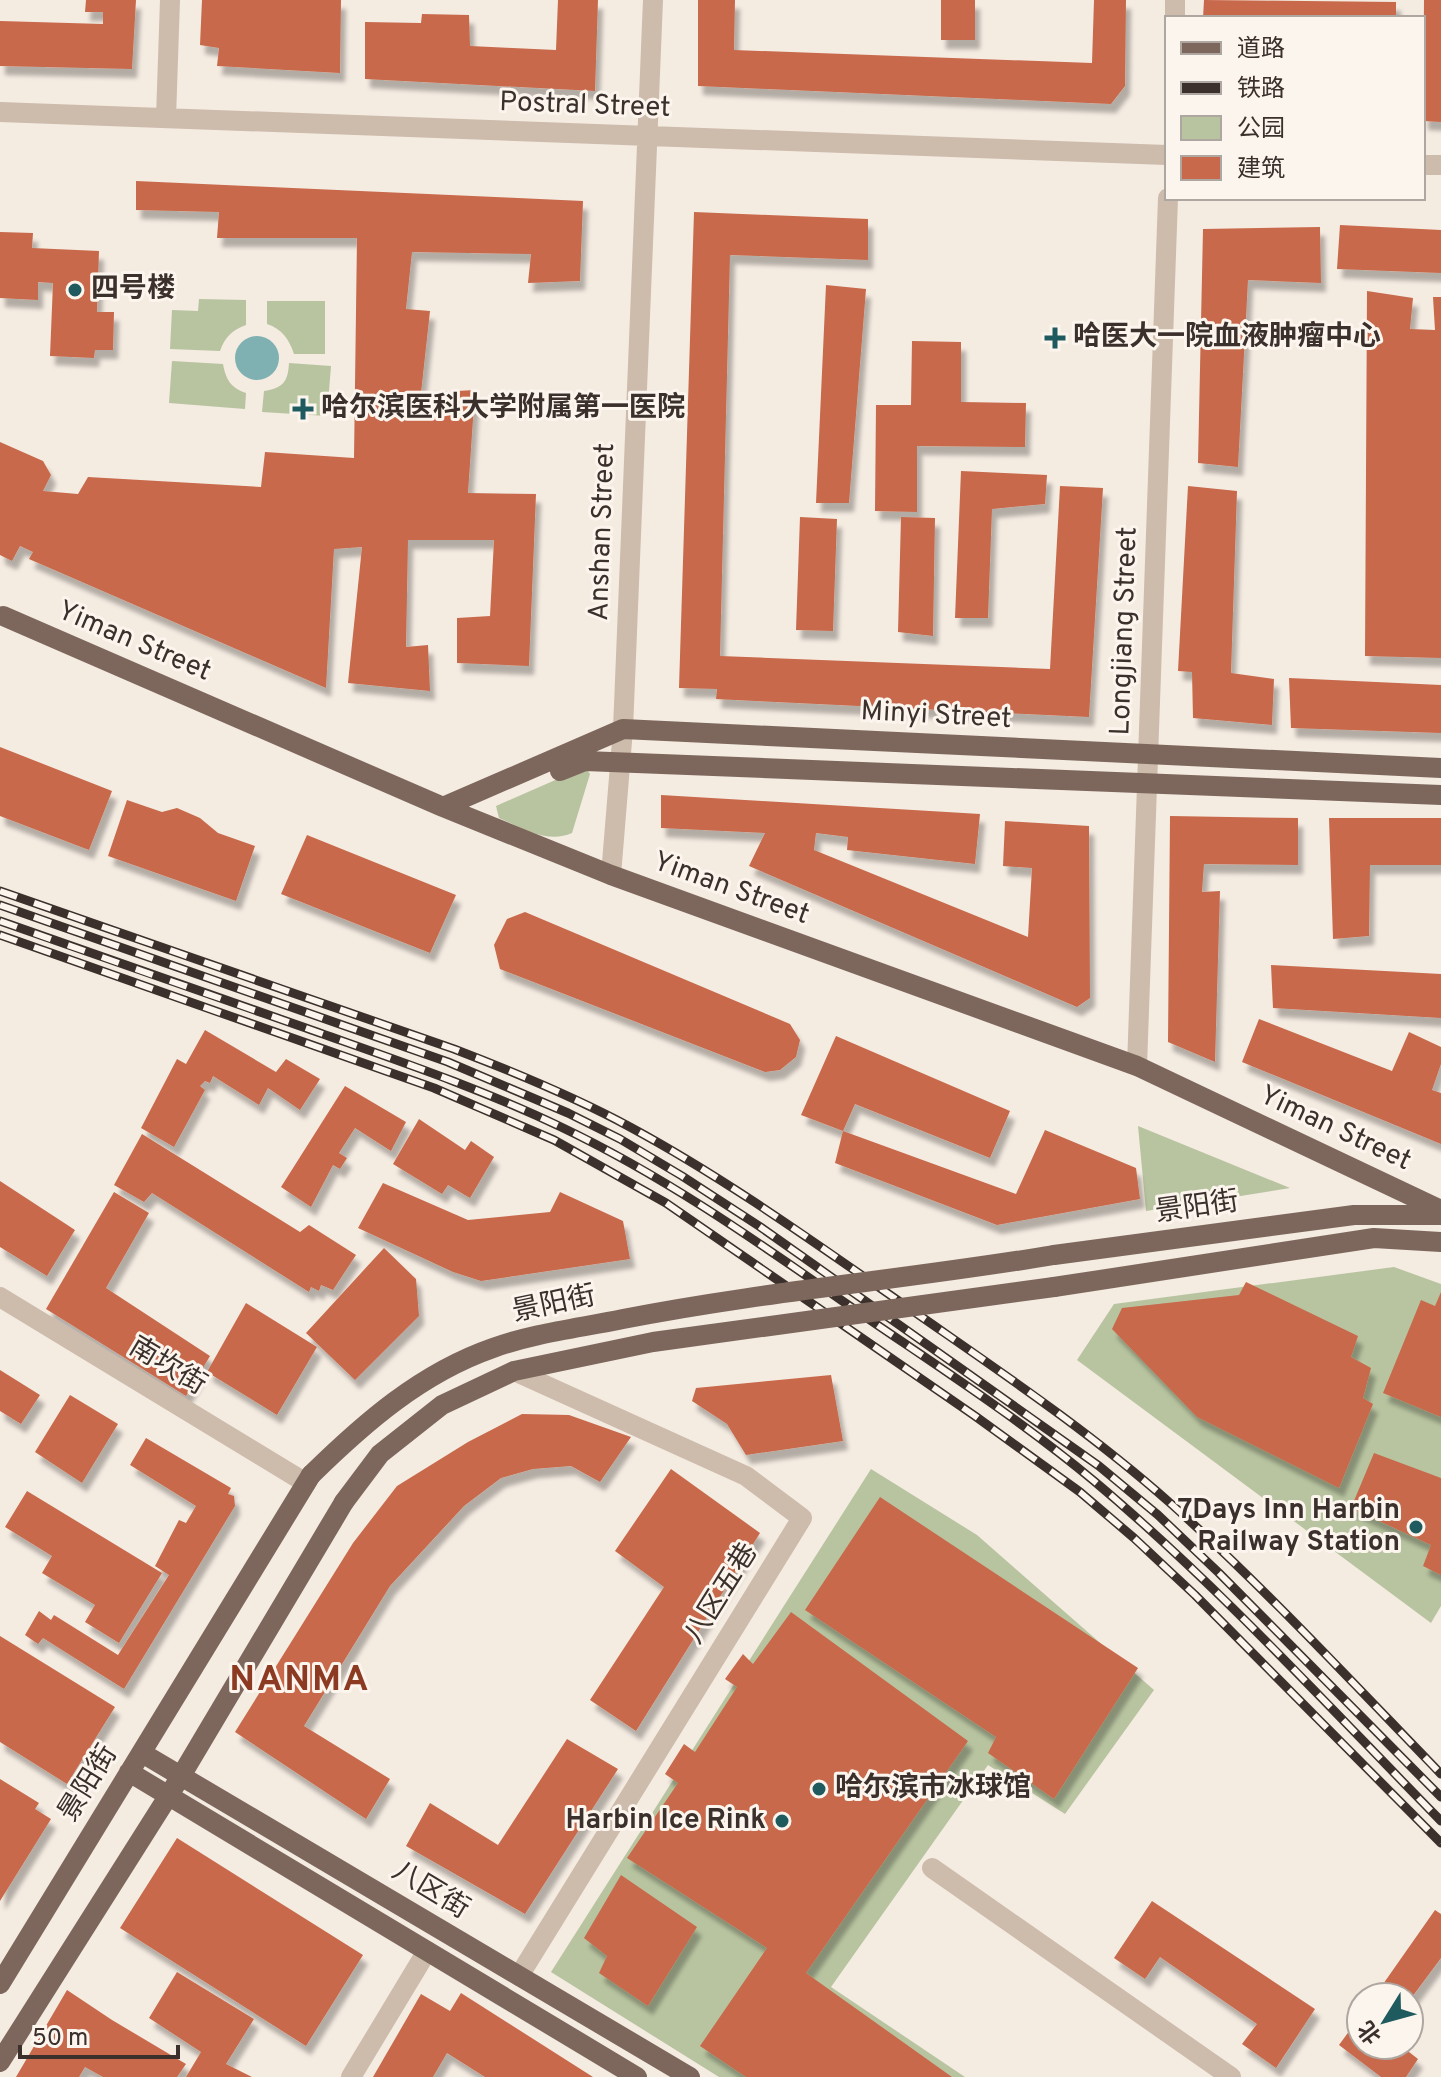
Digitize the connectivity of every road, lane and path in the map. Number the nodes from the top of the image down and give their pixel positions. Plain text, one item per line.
1 (170, 0) edge
2 (653, 0) edge
3 (0, 112) edge
4 (166, 118) junction
5 (648, 136) junction
6 (1165, 155) edge
7 (1168, 200) edge
8 (3, 616) dead end
9 (623, 729) junction
10 (1148, 755) junction
11 (621, 764) junction
12 (1441, 768) edge
13 (1147, 782) junction
14 (1441, 795) edge
15 (452, 810) junction
16 (611, 875) junction
17 (1137, 1066) junction
18 (1441, 1212) edge
19 (1441, 1242) edge
20 (0, 1297) edge
21 (514, 1371) junction
22 (308, 1479) junction
23 (142, 1753) junction
24 (129, 1772) junction
25 (181, 1776) junction
26 (168, 1796) junction
27 (932, 1868) dead end
28 (427, 1951) junction
29 (519, 1976) junction
30 (0, 1984) edge
31 (0, 2062) edge
32 (351, 2077) edge
33 (637, 2077) edge
34 (690, 2077) edge
35 (1231, 2077) edge

1 - 4 street
2 - 5 street, Anshan Street
3 - 4 street, Postral Street
4 - 5 street, Postral Street
5 - 6 street, Postral Street
5 - 9 street, Anshan Street
7 - 10 street, Longjiang Street
8 - 15 main road, Yiman Street
9 - 10 main road, Minyi Street
9 - 11 street, Anshan Street
9 - 15 main road, Minyi Street
10 - 12 main road, Minyi Street
10 - 13 street, Longjiang Street
11 - 13 main road, Minyi Street
11 - 15 main road, Minyi Street
11 - 16 street, Anshan Street
13 - 14 main road, Minyi Street
13 - 17 street, Longjiang Street
15 - 16 main road, Yiman Street
16 - 17 main road, Yiman Street
17 - 18 main road, Yiman Street
18 - 22 main road, 景阳街, bridge
19 - 21 main road, 景阳街, bridge
20 - 22 street, 南坎街
21 - 25 main road, 景阳街, bridge
21 - 29 street, 八区五巷
22 - 23 main road, 景阳街
23 - 24 main road, 景阳街
23 - 25 main road, 八区街
24 - 26 main road, 八区街
24 - 30 main road, 景阳街
25 - 26 main road, 景阳街
25 - 29 main road, 八区街
26 - 28 main road, 八区街
26 - 31 main road, 景阳街
27 - 35 street
28 - 32 street
28 - 33 main road, 八区街
29 - 34 main road, 八区街

